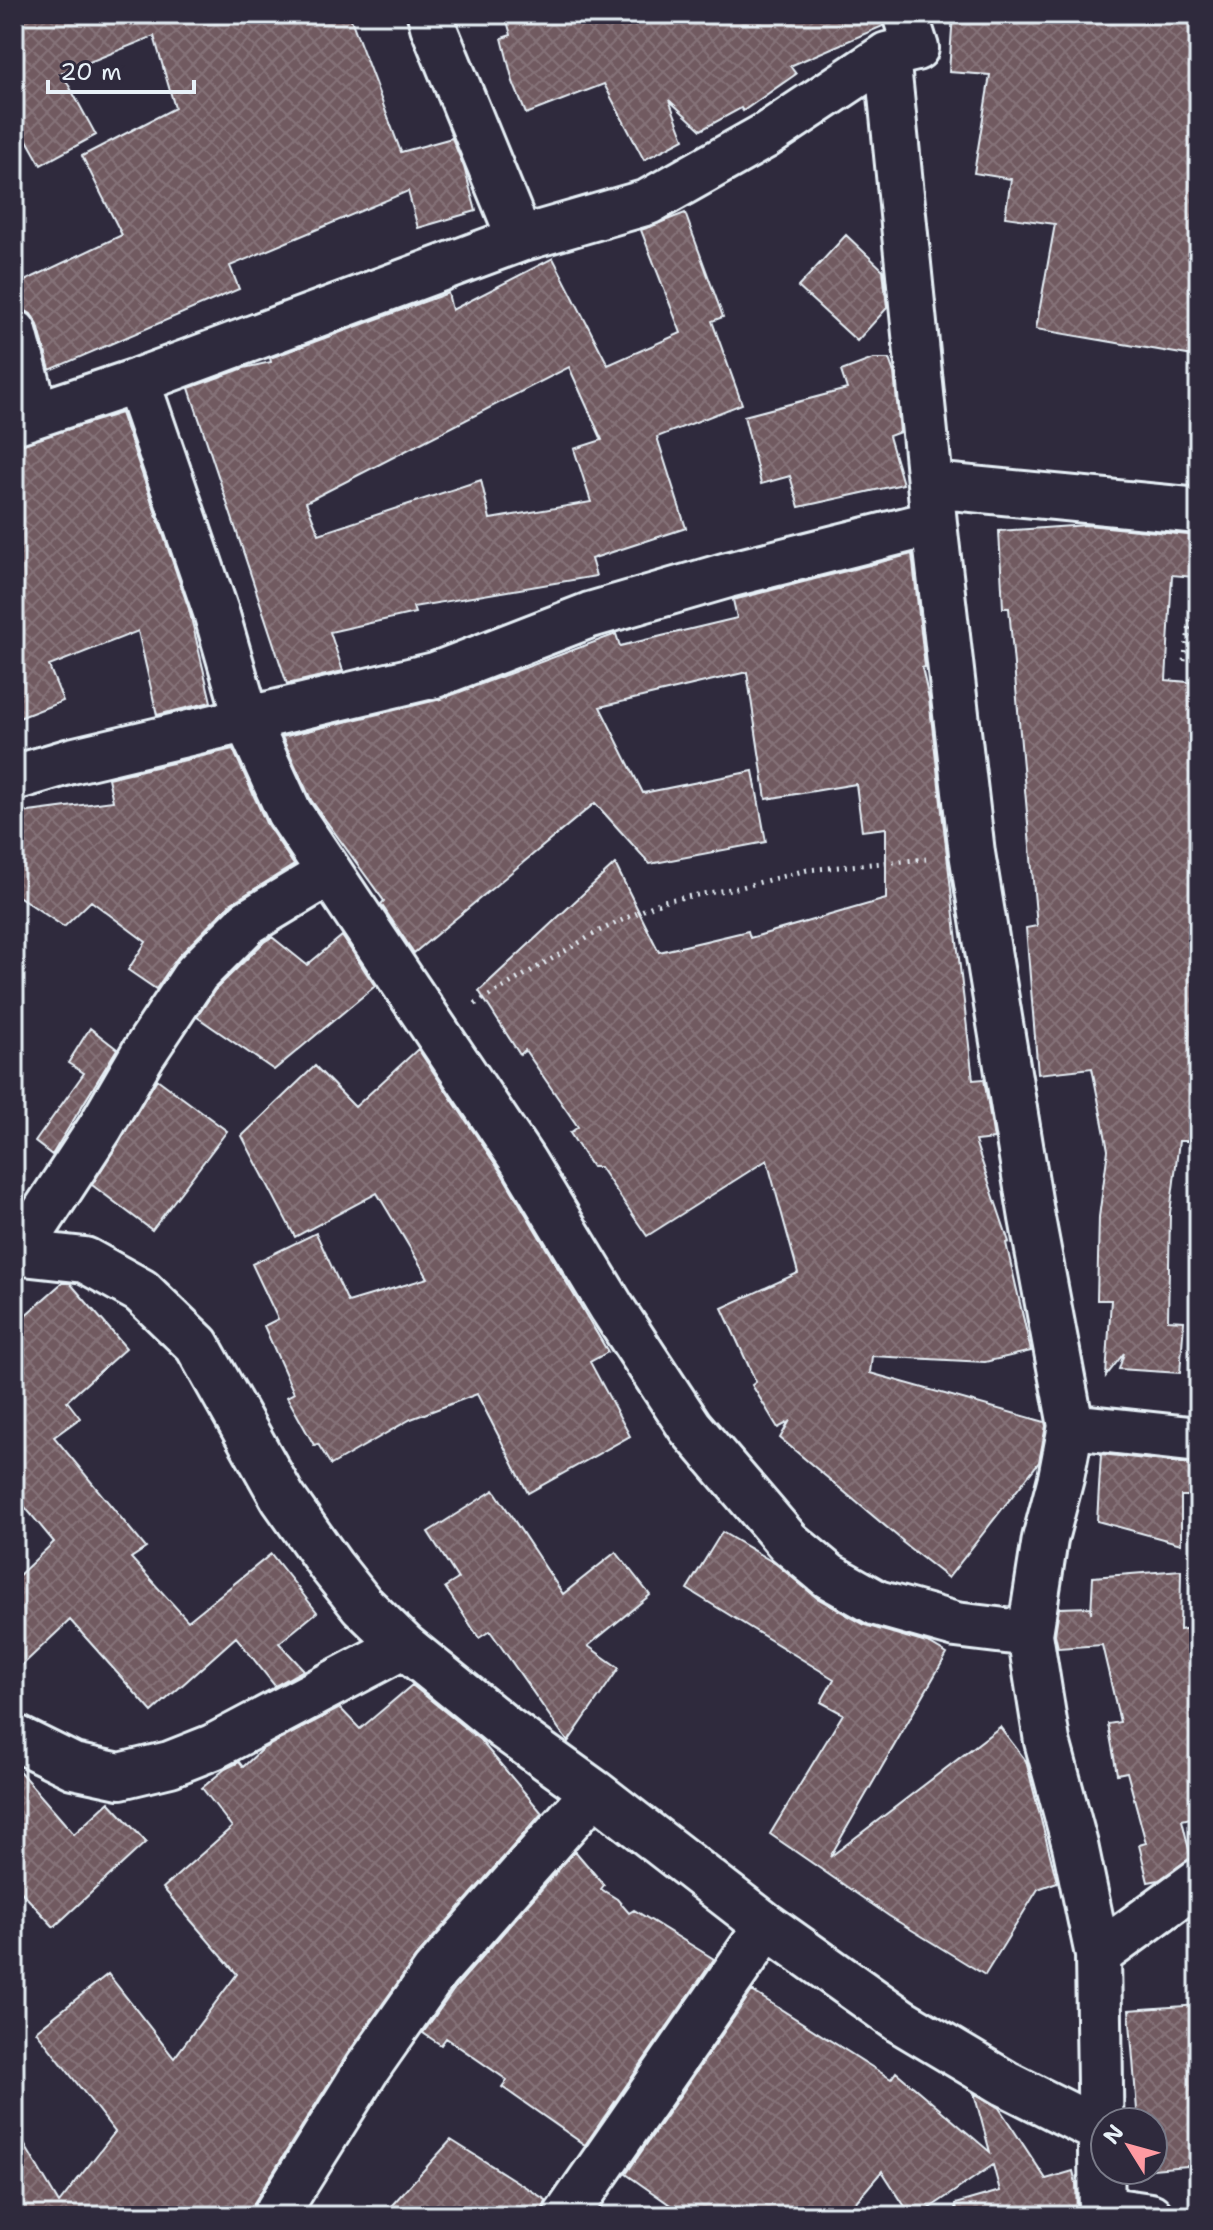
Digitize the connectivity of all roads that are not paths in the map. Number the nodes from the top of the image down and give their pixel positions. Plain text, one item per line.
1 (430, 14) edge
2 (905, 14) edge
3 (887, 55) junction
4 (520, 239) junction
5 (14, 332) edge
6 (137, 381) junction
7 (25, 418) edge
8 (933, 504) junction
9 (1199, 511) edge
10 (247, 720) junction
11 (14, 778) edge
12 (329, 873) junction
13 (16, 1252) edge
14 (1071, 1426) junction
15 (1199, 1440) edge
16 (1030, 1634) junction
17 (404, 1646) junction
18 (14, 1737) edge
19 (594, 1792) junction
20 (1199, 1881) edge
21 (767, 1926) junction
22 (1098, 1955) junction
23 (1099, 2106) edge
24 (1089, 2125) edge
25 (1101, 2186) edge
26 (1102, 2212) edge
27 (275, 2216) edge
28 (566, 2216) edge
29 (1150, 2216) edge

1 - 4 street
2 - 3 street
3 - 4 street
3 - 8 street
4 - 6 street
5 - 7 street
6 - 7 street
6 - 10 street
8 - 9 street
8 - 10 street
8 - 14 street
10 - 11 street
10 - 12 street
12 - 13 street
12 - 16 street
13 - 17 street
14 - 15 street
14 - 16 street
16 - 22 street
17 - 18 street
17 - 19 street
19 - 21 street
19 - 27 street
20 - 22 street
21 - 24 street
21 - 28 street
22 - 23 street
25 - 26 street
26 - 29 street

